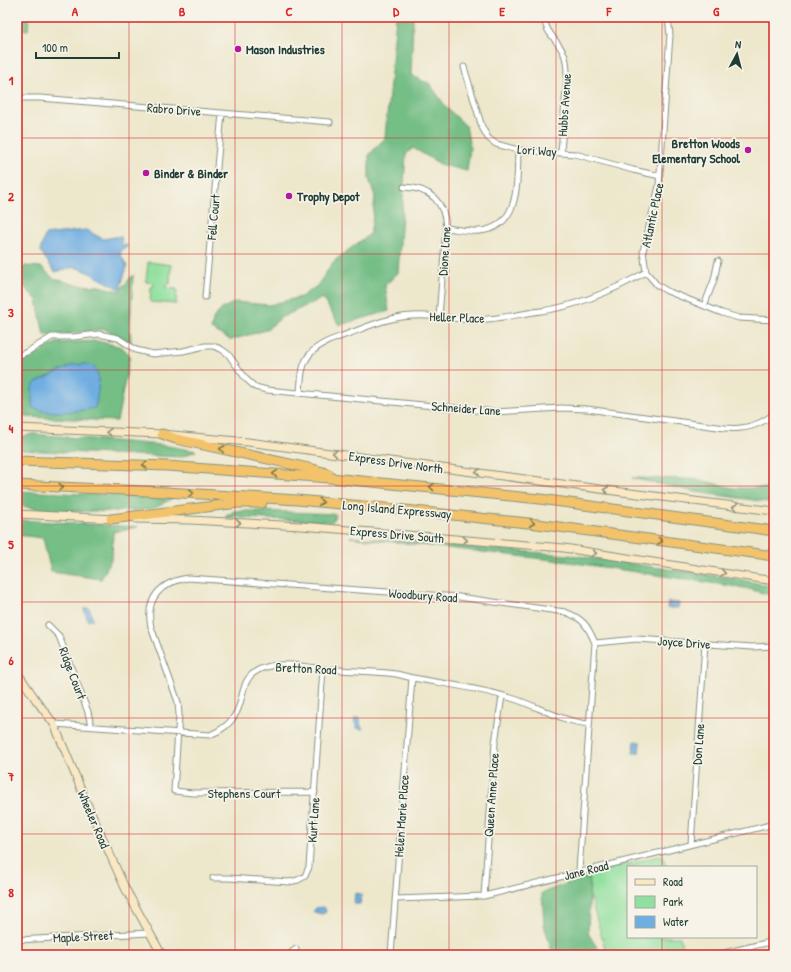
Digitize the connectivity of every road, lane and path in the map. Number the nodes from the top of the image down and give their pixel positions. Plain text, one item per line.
1 (544, 17) edge
2 (668, 17) edge
3 (464, 67) dead end
4 (17, 98) edge
5 (222, 113) junction
6 (330, 122) dead end
7 (518, 150) junction
8 (561, 152) junction
9 (660, 176) junction
10 (404, 187) dead end
11 (446, 228) junction
12 (718, 261) dead end
13 (646, 272) junction
14 (205, 297) dead end
15 (704, 306) junction
16 (439, 316) junction
17 (774, 320) edge
18 (17, 356) edge
19 (300, 393) junction
20 (774, 413) edge
21 (770, 418) junction
22 (774, 423) edge
23 (17, 428) edge
24 (162, 434) junction
25 (20, 461) edge
26 (342, 479) junction
27 (20, 485) edge
28 (297, 500) junction
29 (774, 511) edge
30 (17, 514) edge
31 (111, 519) junction
32 (774, 531) edge
33 (774, 556) edge
34 (774, 581) edge
35 (48, 625) dead end
36 (595, 643) junction
37 (705, 644) junction
38 (774, 646) edge
39 (323, 669) junction
40 (17, 672) edge
41 (17, 676) edge
42 (412, 678) junction
43 (25, 684) junction
44 (502, 696) junction
45 (54, 724) junction
46 (588, 724) junction
47 (91, 726) junction
48 (178, 733) junction
49 (174, 791) joint
50 (315, 792) junction
51 (774, 824) edge
52 (691, 844) junction
53 (579, 871) junction
54 (213, 878) dead end
55 (484, 896) junction
56 (395, 899) junction
57 (149, 933) junction
58 (17, 940) edge
59 (774, 941) edge
60 (296, 949) dead end
61 (162, 955) edge
62 (288, 955) edge
63 (391, 955) edge
64 (716, 955) edge

1 - 8 street, Hubbs Avenue
2 - 9 street, Atlantic Place
3 - 7 street, Lori Way
4 - 5 street, Rabro Drive
5 - 6 street, Rabro Drive
5 - 14 street, Fell Court
7 - 8 street, Lori Way
7 - 11 street
8 - 9 street, Lori Way
9 - 13 street, Atlantic Place
10 - 11 street, Dione Lane
11 - 16 street, Dione Lane
12 - 15 street
13 - 15 street
13 - 16 street, Heller Place
15 - 17 street
16 - 19 street, Heller Place
18 - 19 street, Schneider Lane
19 - 21 street, Schneider Lane
20 - 21 street, Schneider Lane
21 - 22 street
24 -> 23 main road, Express Drive North
26 -> 24 highway
29 -> 24 main road, Express Drive North
26 -> 25 highway, Long Island Expressway
32 -> 26 highway, Long Island Expressway
27 -> 28 highway, Long Island Expressway
28 - 31 highway
28 -> 33 highway, Long Island Expressway
30 - 31 main road, Express Drive South
31 -> 34 main road, Express Drive South
35 - 47 street, Ridge Court
36 - 37 street, Joyce Drive
36 - 46 street
36 - 48 street, Woodbury Road
37 - 38 street, Joyce Drive
37 - 52 street, Don Lane
39 - 42 street, Bretton Road
39 - 48 street, Bretton Road
39 - 50 street, Kurt Lane
40 - 43 main road, Wheeler Road
41 - 43 main road, Wheeler Road
42 - 44 street, Bretton Road
42 - 56 street, Helen Marie Place
43 - 45 main road, Wheeler Road
44 - 46 street, Bretton Road
44 - 55 street, Queen Anne Place
45 - 47 street, Bretton Road
45 - 57 main road, Wheeler Road
46 - 53 street
47 - 48 street, Bretton Road
48 - 49 street, Woodbury Road
49 - 50 street, Stephens Court
50 - 54 street, Kurt Lane
51 - 52 street, Jane Road
52 - 53 street, Jane Road
53 - 55 street, Jane Road
55 - 56 street, Jane Road
56 - 63 street, Helen Marie Place
57 - 58 street, Maple Street
57 - 61 main road, Wheeler Road
59 - 64 street
60 - 62 street

